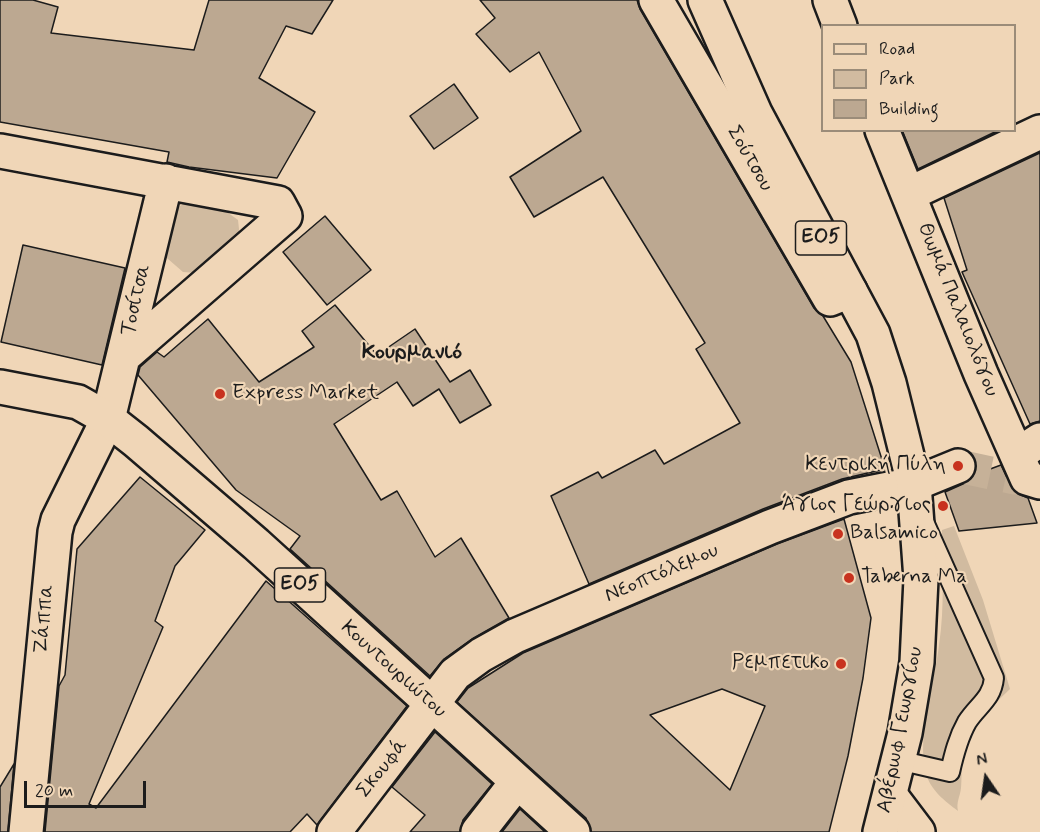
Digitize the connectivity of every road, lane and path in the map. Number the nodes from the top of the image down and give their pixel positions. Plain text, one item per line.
1 (656, 0) edge
2 (705, 0) edge
3 (830, 0) edge
4 (839, 24) edge
5 (883, 132) edge
6 (1040, 132) edge
7 (0, 151) edge
8 (166, 181) junction
9 (909, 194) junction
10 (850, 291) junction
11 (124, 356) junction
12 (0, 387) edge
13 (108, 419) junction
14 (1029, 447) edge
15 (958, 466) tunnel mouth
16 (1040, 482) edge
17 (915, 494) junction
18 (432, 705) junction
19 (898, 760) junction
20 (517, 782) junction
21 (890, 795) junction
22 (26, 832) edge
23 (334, 832) edge
24 (478, 832) edge
25 (573, 832) edge
26 (880, 832) edge
27 (918, 832) edge

1 - 10 street, Σούτσου
2 - 10 street, ΕΟ5
3 - 4 street
5 - 9 street, Θωμά Παλαιολόγου
6 - 9 street
7 - 8 street
8 - 11 street, Τοσίτσα
8 - 11 street
9 - 14 street, Θωμά Παλαιολόγου
10 - 17 street, ΕΟ5
11 - 13 street, Τοσίτσα
12 - 13 street, Κουντουριώτου / ΕΟ5
13 - 18 street, Κουντουριώτου / ΕΟ5
13 - 22 street, Ζάππα
14 - 16 street, Θωμά Παλαιολόγου
15 - 17 street, Νεοπτόλεμου
17 - 18 street, Νεοπτόλεμου
17 - 19 street, Αβέρωφ Γεωργίου / ΕΟ5
17 - 19 lane
18 - 20 street, Κουντουριώτου / ΕΟ5
18 - 23 street, Σκουφά
19 - 21 street, Αβέρωφ Γεωργίου / ΕΟ5
20 - 24 street
20 - 25 street, Κουντουριώτου / ΕΟ5
21 - 26 street, Αβέρωφ Γεωργίου / ΕΟ5
21 - 27 street

